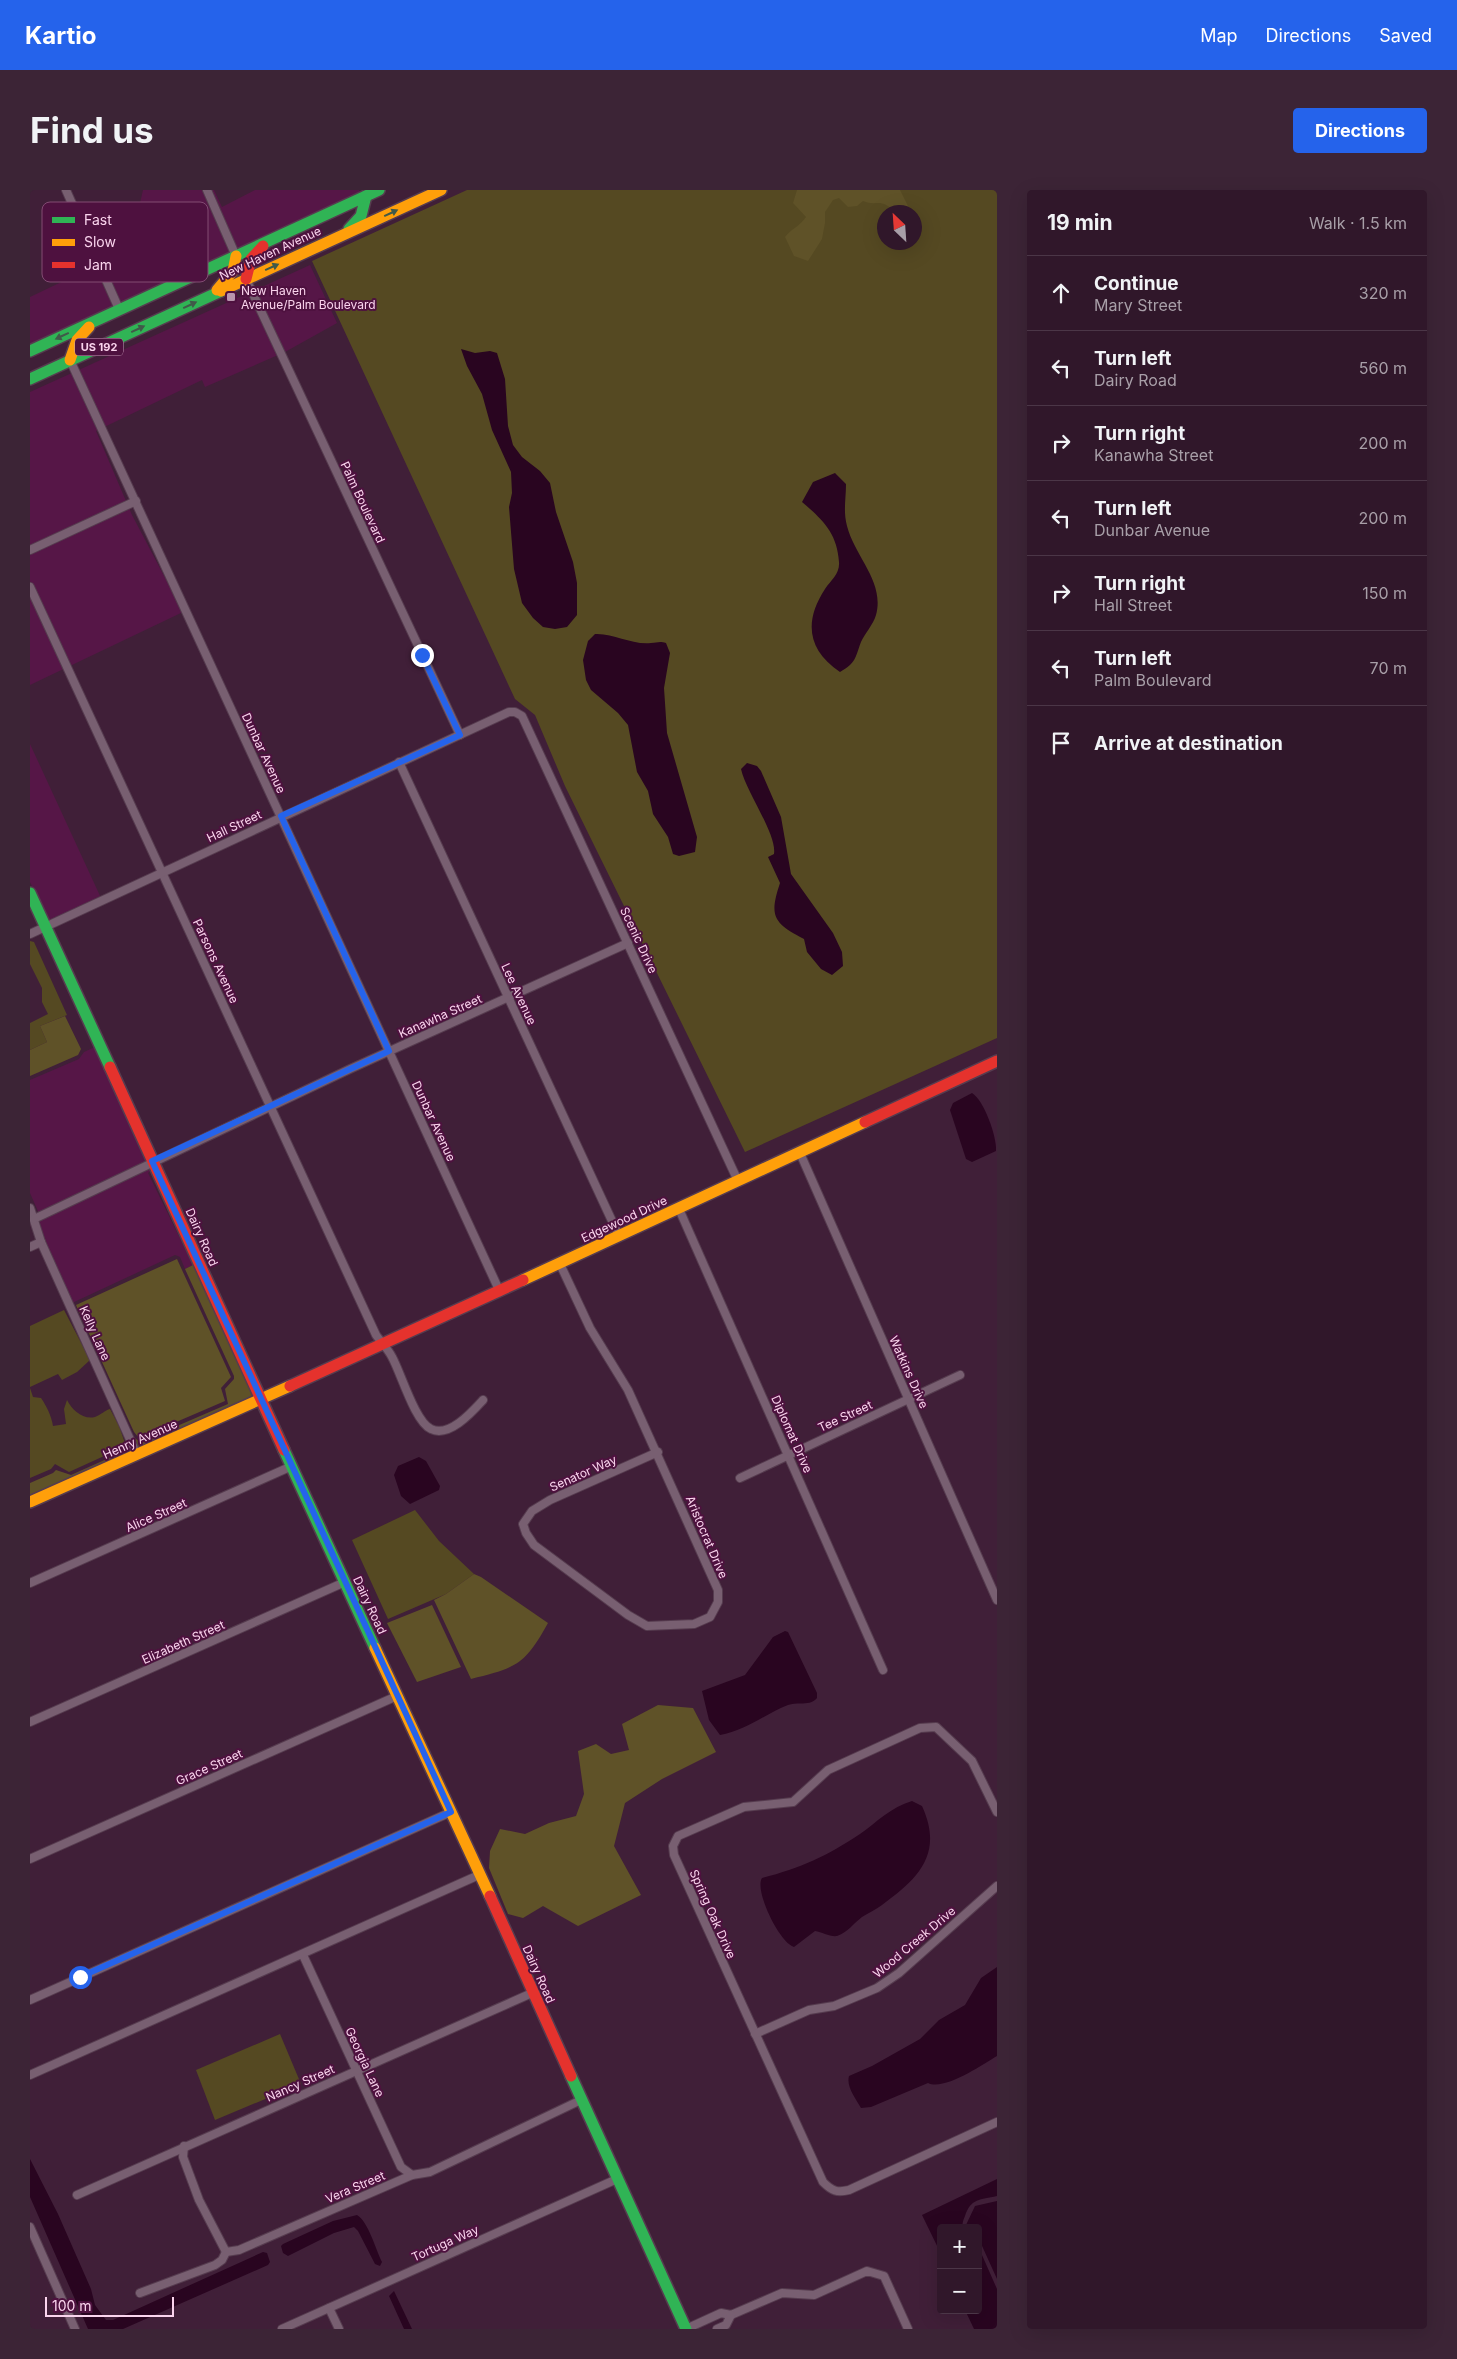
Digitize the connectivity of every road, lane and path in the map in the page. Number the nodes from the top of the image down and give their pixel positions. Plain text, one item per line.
1 (66, 190) edge
2 (207, 190) edge
3 (379, 190) edge
4 (441, 190) edge
5 (365, 193) edge
6 (71, 202) edge
7 (346, 233) junction
8 (266, 242) junction
9 (236, 256) junction
10 (208, 269) edge
11 (246, 279) junction
12 (107, 282) edge
13 (180, 282) edge
14 (211, 295) junction
15 (119, 310) junction
16 (94, 321) junction
17 (30, 351) edge
18 (70, 360) junction
19 (30, 379) edge
20 (136, 501) junction
21 (30, 550) edge
22 (30, 587) edge
23 (515, 712) joint
24 (460, 735) junction
25 (399, 762) junction
26 (281, 816) junction
27 (162, 872) junction
28 (30, 892) edge
29 (45, 926) junction
30 (30, 934) edge
31 (628, 943) junction
32 (508, 997) junction
33 (389, 1051) junction
34 (997, 1060) edge
35 (271, 1106) junction
36 (800, 1152) junction
37 (152, 1161) junction
38 (738, 1181) junction
39 (30, 1208) edge
40 (679, 1209) junction
41 (34, 1219) junction
42 (619, 1236) junction
43 (42, 1242) junction
44 (30, 1247) edge
45 (560, 1264) junction
46 (500, 1292) junction
47 (383, 1345) junction
48 (960, 1376) dead end
49 (908, 1399) junction
50 (261, 1400) junction
51 (482, 1400) dead end
52 (658, 1452) junction
53 (789, 1454) junction
54 (137, 1455) junction
55 (292, 1466) junction
56 (740, 1478) dead end
57 (30, 1502) edge
58 (523, 1524) joint
59 (345, 1582) junction
60 (30, 1583) edge
61 (997, 1600) edge
62 (883, 1670) dead end
63 (397, 1696) junction
64 (30, 1722) edge
65 (451, 1812) junction
66 (997, 1812) edge
67 (30, 1859) edge
68 (479, 1875) junction
69 (997, 1886) edge
70 (303, 1955) junction
71 (532, 1993) junction
72 (30, 2000) edge
73 (755, 2034) junction
74 (357, 2070) junction
75 (30, 2075) edge
76 (581, 2100) junction
77 (997, 2122) edge
78 (184, 2146) junction
79 (412, 2175) junction
80 (617, 2179) junction
81 (77, 2195) dead end
82 (30, 2227) edge
83 (226, 2252) junction
84 (140, 2293) dead end
85 (329, 2308) junction
86 (731, 2315) junction
87 (75, 2329) edge
88 (282, 2329) edge
89 (339, 2329) edge
90 (686, 2329) edge
91 (717, 2329) edge
92 (908, 2329) edge

1 - 6 street
2 - 9 street
3 - 5 street, New Haven Avenue / US 192
7 -> 4 street, New Haven Avenue / US 192
5 - 7 street
5 - 8 street, New Haven Avenue / US 192
11 -> 7 street, New Haven Avenue / US 192
8 - 9 street, New Haven Avenue / US 192
8 - 11 street
9 - 10 street, New Haven Avenue / US 192
9 - 14 street
11 - 14 street, New Haven Avenue / US 192
11 - 24 street, Palm Boulevard
12 - 15 street
13 - 15 street, New Haven Avenue / US 192
18 -> 14 street, New Haven Avenue / US 192
15 - 16 street, New Haven Avenue / US 192
16 -> 17 street, New Haven Avenue / US 192
16 - 18 street
18 - 19 street, New Haven Avenue / US 192
18 - 20 street, Dunbar Avenue
20 - 21 street
20 - 26 street, Dunbar Avenue
22 - 27 street, Parsons Avenue
23 - 24 street, Hall Street
23 - 31 street, Scenic Drive
24 - 25 street, Hall Street
25 - 26 street, Hall Street
25 - 32 street, Lee Avenue
26 - 27 street, Hall Street
26 - 33 street, Dunbar Avenue
27 - 29 street, Hall Street
27 - 35 street, Parsons Avenue
28 - 29 street, Dairy Road
29 - 30 street, Hall Street
29 - 37 street, Dairy Road
31 - 32 street, Kanawha Street
31 - 38 street, Scenic Drive
32 - 33 street, Kanawha Street
32 - 42 street, Lee Avenue
33 - 35 street, Kanawha Street
33 - 46 street, Dunbar Avenue
34 - 36 street, Edgewood Drive
35 - 37 street, Kanawha Street
35 - 47 street, Parsons Avenue
36 - 38 street, Edgewood Drive
36 - 49 street, Watkins Drive
37 - 41 street, Kanawha Street
37 - 50 street, Dairy Road
38 - 40 street, Edgewood Drive
39 - 41 street, Kelly Lane
40 - 42 street, Edgewood Drive
40 - 53 street, Diplomat Drive
41 - 43 street, Kelly Lane
42 - 45 street, Edgewood Drive
43 - 44 street
43 - 54 street, Kelly Lane
45 - 46 street, Edgewood Drive
45 - 52 street, Aristocrat Drive
46 - 47 street, Edgewood Drive
47 - 50 street, Edgewood Drive
47 - 51 street, Parsons Avenue
48 - 49 street, Tee Street
49 - 53 street, Tee Street
49 - 61 street, Watkins Drive
50 - 54 street, Henry Avenue
50 - 55 street, Dairy Road
52 - 58 street, Senator Way
52 - 58 street, Aristocrat Drive
53 - 56 street, Tee Street
53 - 62 street, Diplomat Drive
54 - 57 street, Henry Avenue
55 - 59 street, Dairy Road
55 - 60 street, Alice Street
59 - 63 street, Dairy Road
59 - 64 street, Elizabeth Street
63 - 65 street, Dairy Road
63 - 67 street, Grace Street
65 - 68 street, Dairy Road
65 - 72 street
66 - 73 street, Spring Oak Drive
68 - 70 street
68 - 71 street, Dairy Road
69 - 73 street, Wood Creek Drive
70 - 74 street, Georgia Lane
70 - 75 street
71 - 74 street, Nancy Street
71 - 76 street, Dairy Road
73 - 77 street, Spring Oak Drive
74 - 78 street, Nancy Street
74 - 79 street, Georgia Lane
76 - 79 street, Vera Street
76 - 80 street, Dairy Road
78 - 81 street, Nancy Street
78 - 83 street
79 - 83 street, Vera Street
80 - 85 street, Tortuga Way
80 - 90 street, Dairy Road
82 - 87 street
83 - 84 street, Vera Street
85 - 88 street, Tortuga Way
85 - 89 street
86 - 90 street
86 - 91 street
86 - 92 street

